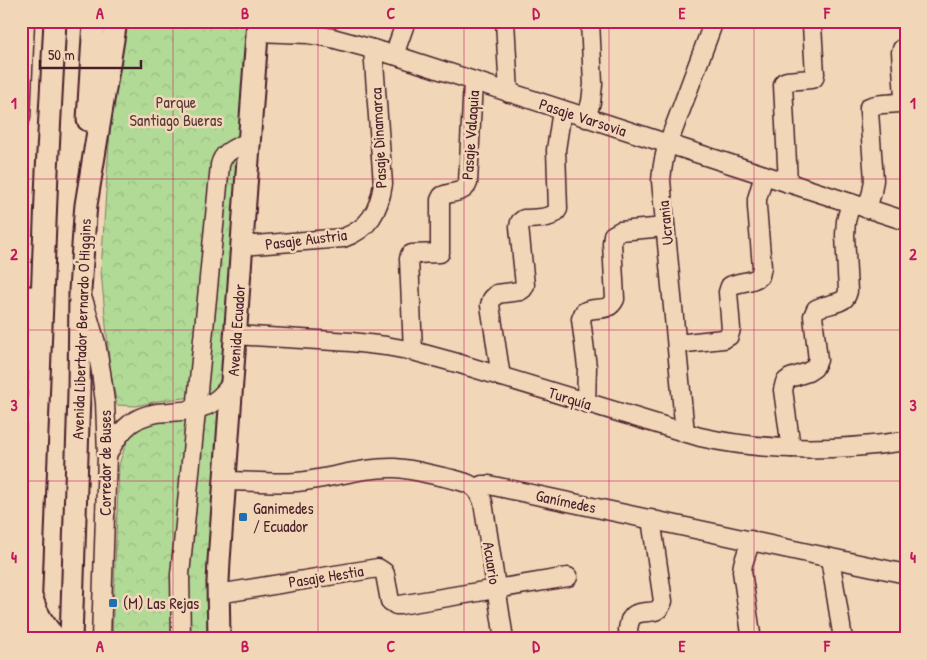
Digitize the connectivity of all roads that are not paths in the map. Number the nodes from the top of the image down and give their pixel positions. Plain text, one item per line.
1 (55, 21) edge
2 (94, 21) edge
3 (116, 21) edge
4 (406, 21) edge
5 (504, 21) edge
6 (590, 21) edge
7 (714, 21) edge
8 (816, 21) edge
9 (257, 26) edge
10 (24, 28) edge
11 (906, 46) edge
12 (373, 49) junction
13 (394, 55) junction
14 (473, 81) junction
15 (509, 93) junction
16 (562, 110) junction
17 (21, 118) edge
18 (586, 118) junction
19 (248, 142) junction
20 (668, 144) junction
21 (764, 175) junction
22 (47, 180) junction
23 (788, 183) junction
24 (86, 205) junction
25 (859, 206) junction
26 (906, 221) edge
27 (368, 224) joint
28 (665, 227) junction
29 (241, 246) junction
30 (80, 291) junction
31 (235, 335) junction
32 (677, 344) junction
33 (413, 351) junction
34 (21, 364) edge
35 (501, 377) junction
36 (232, 383) junction
37 (586, 403) junction
38 (196, 409) junction
39 (685, 433) junction
40 (906, 441) edge
41 (790, 448) junction
42 (107, 455) junction
43 (225, 481) junction
44 (476, 488) junction
45 (651, 519) junction
46 (751, 540) junction
47 (830, 558) junction
48 (906, 574) edge
49 (568, 577) dead end
50 (496, 589) junction
51 (30, 594) junction
52 (218, 594) junction
53 (29, 639) edge
54 (57, 639) edge
55 (70, 639) edge
56 (101, 639) edge
57 (181, 639) edge
58 (220, 639) edge
59 (504, 639) edge
60 (629, 639) edge
61 (748, 639) edge
62 (843, 639) edge

1 - 22 main road
2 - 24 main road
3 - 24 main road, Avenida Libertador Bernardo O'Higgins
4 - 13 street
5 - 15 street
6 - 18 street
7 - 20 street, Ucrania
8 - 23 street
9 - 12 street, Pasaje Varsovia
9 - 19 main road, Avenida Ecuador
10 - 17 street
11 - 25 street
12 - 13 street, Pasaje Varsovia
12 - 27 street, Pasaje Dinamarca
13 - 14 street, Pasaje Varsovia
14 - 15 street, Pasaje Varsovia
14 - 33 street, Pasaje Valaquia
15 - 16 street, Pasaje Varsovia
16 - 18 street, Pasaje Varsovia
16 - 35 street
18 - 20 street, Pasaje Varsovia
19 - 29 main road, Avenida Ecuador
19 - 38 street
20 - 21 street, Pasaje Varsovia
20 - 28 street, Ucrania
21 - 23 street, Pasaje Varsovia
21 - 32 street
22 - 34 main road
22 - 51 main road
23 - 25 street, Pasaje Varsovia
24 - 30 main road, Avenida Libertador Bernardo O'Higgins
25 - 26 street, Pasaje Varsovia
25 - 41 street
27 - 29 street, Pasaje Austria
28 - 32 street, Ucrania
28 - 37 street
29 - 31 main road, Avenida Ecuador
30 - 42 street, Corredor de Buses
30 - 55 main road, Avenida Libertador Bernardo O'Higgins
31 - 33 street, Turquía
31 - 36 main road, Avenida Ecuador
32 - 39 street, Ucrania
33 - 35 street, Turquía
35 - 37 street, Turquía
36 - 38 street
36 - 43 main road, Avenida Ecuador
37 - 39 street, Turquía
38 - 42 street
38 - 57 street
39 - 41 street, Turquía
40 - 41 street, Turquía
42 - 56 street, Corredor de Buses
43 - 44 street, Ganímedes
43 - 52 main road, Avenida Ecuador
44 - 45 street, Ganímedes
44 - 50 street, Acuario
45 - 46 street, Ganímedes
45 - 60 street
46 - 47 street, Ganímedes
46 - 61 street
47 - 48 street, Ganímedes
47 - 62 street
49 - 50 street
50 - 52 street, Pasaje Hestia
50 - 59 street, Acuario
51 - 53 main road
51 - 54 main road
52 - 58 main road, Avenida Ecuador

